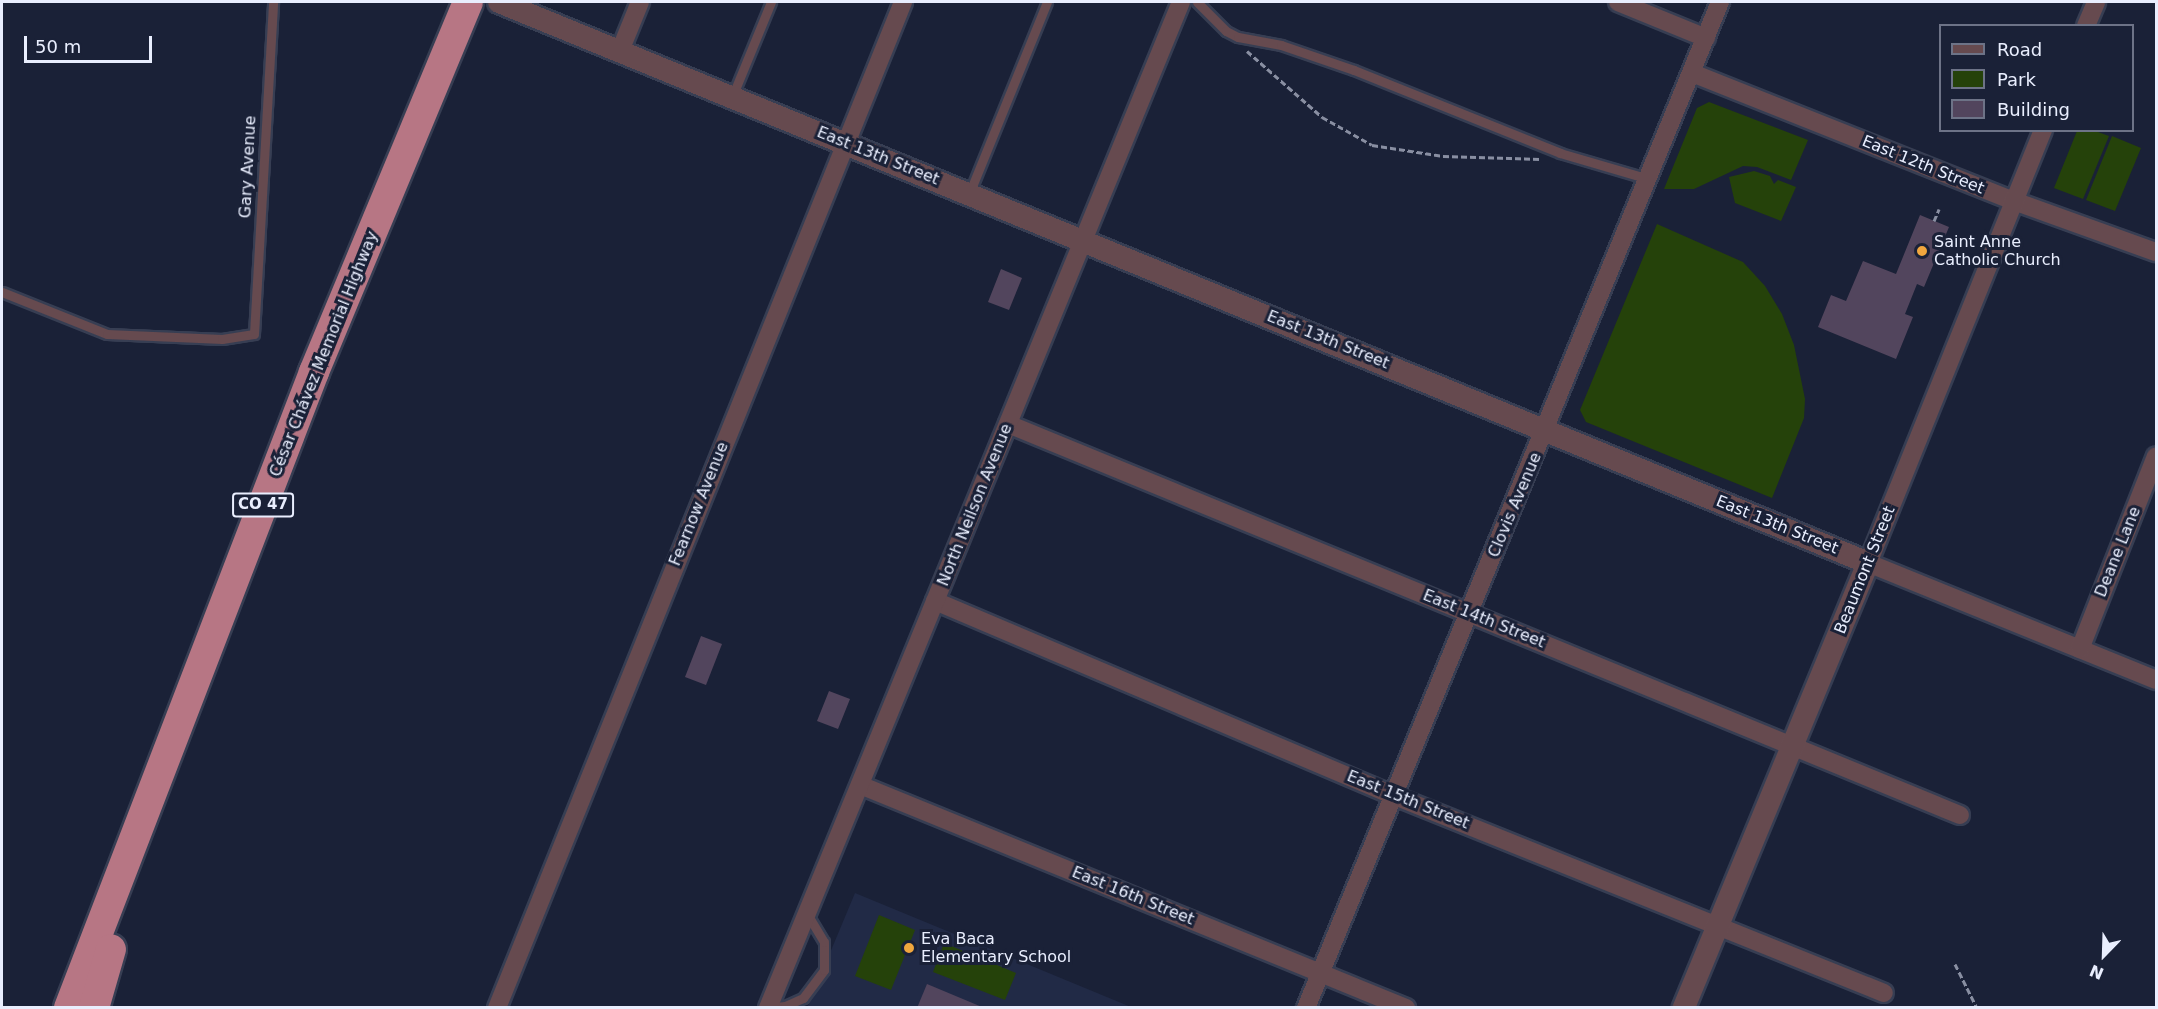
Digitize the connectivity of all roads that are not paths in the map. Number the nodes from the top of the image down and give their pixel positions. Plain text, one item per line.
1 (273, 2) edge
2 (468, 2) edge
3 (499, 2) edge
4 (640, 2) edge
5 (771, 2) edge
6 (903, 2) edge
7 (1047, 2) edge
8 (1181, 2) edge
9 (1197, 2) edge
10 (1720, 2) edge
11 (2096, 2) edge
12 (1627, 3) edge
13 (2087, 24) edge
14 (1706, 38) junction
15 (620, 51) junction
16 (1692, 73) junction
17 (732, 97) junction
18 (2042, 132) edge
19 (845, 143) junction
20 (1649, 179) junction
21 (969, 194) junction
22 (2014, 201) junction
23 (1083, 240) junction
24 (2157, 252) edge
25 (2, 292) edge
26 (1008, 424) junction
27 (1547, 430) junction
28 (2157, 456) edge
29 (1868, 563) junction
30 (935, 602) junction
31 (1470, 614) junction
32 (2080, 649) junction
33 (2157, 680) edge
34 (1793, 745) junction
35 (161, 776) junction
36 (860, 785) junction
37 (1392, 795) junction
38 (1960, 815) dead end
39 (807, 913) junction
40 (1718, 926) junction
41 (1321, 973) junction
42 (1884, 993) dead end
43 (69, 1008) edge
44 (94, 1008) edge
45 (497, 1008) edge
46 (768, 1008) edge
47 (1306, 1008) edge
48 (1406, 1008) edge
49 (1684, 1008) edge

1 - 25 lane, Gary Avenue
2 - 35 highway, César Chávez Memorial Highway / CO 47
3 - 15 street, East 13th Street
4 - 15 street
5 - 17 lane
6 - 19 street, Fearnow Avenue
7 - 21 lane
8 - 23 street, North Neilson Avenue
9 - 20 lane
10 - 14 street, Clovis Avenue
11 - 13 street
12 - 14 street
14 - 16 street, Clovis Avenue
15 - 17 street, East 13th Street
16 - 20 street, Clovis Avenue
16 - 22 street, East 12th Street
17 - 19 street, East 13th Street
18 - 22 street, Beaumont Street
19 - 21 street, East 13th Street
19 - 45 street, Fearnow Avenue
20 - 27 street, Clovis Avenue
21 - 23 street, East 13th Street
22 - 24 street, East 12th Street
22 - 29 street, Beaumont Street
23 - 26 street, North Neilson Avenue
23 - 27 street, East 13th Street
26 - 30 street, North Neilson Avenue
26 - 31 street, East 14th Street
27 - 29 street, East 13th Street
27 - 31 street, Clovis Avenue
28 - 32 street, Deane Lane
29 - 32 street, East 13th Street
29 - 34 street, Beaumont Street
30 - 36 street, North Neilson Avenue
30 - 37 street, East 15th Street
31 - 34 street, East 14th Street
31 - 37 street, Clovis Avenue
32 - 33 street, East 13th Street
34 - 38 street, East 14th Street
34 - 40 street, Beaumont Street
35 - 43 highway, César Chávez Memorial Highway / CO 47
35 - 44 highway, César Chávez Memorial Highway / CO 47
36 - 39 street, North Neilson Avenue
36 - 41 street, East 16th Street
37 - 40 street, East 15th Street
37 - 41 street, Clovis Avenue
39 - 46 street, North Neilson Avenue
39 - 46 lane
40 - 42 street, East 15th Street
40 - 49 street, Beaumont Street
41 - 47 street, Clovis Avenue
41 - 48 street, East 16th Street

